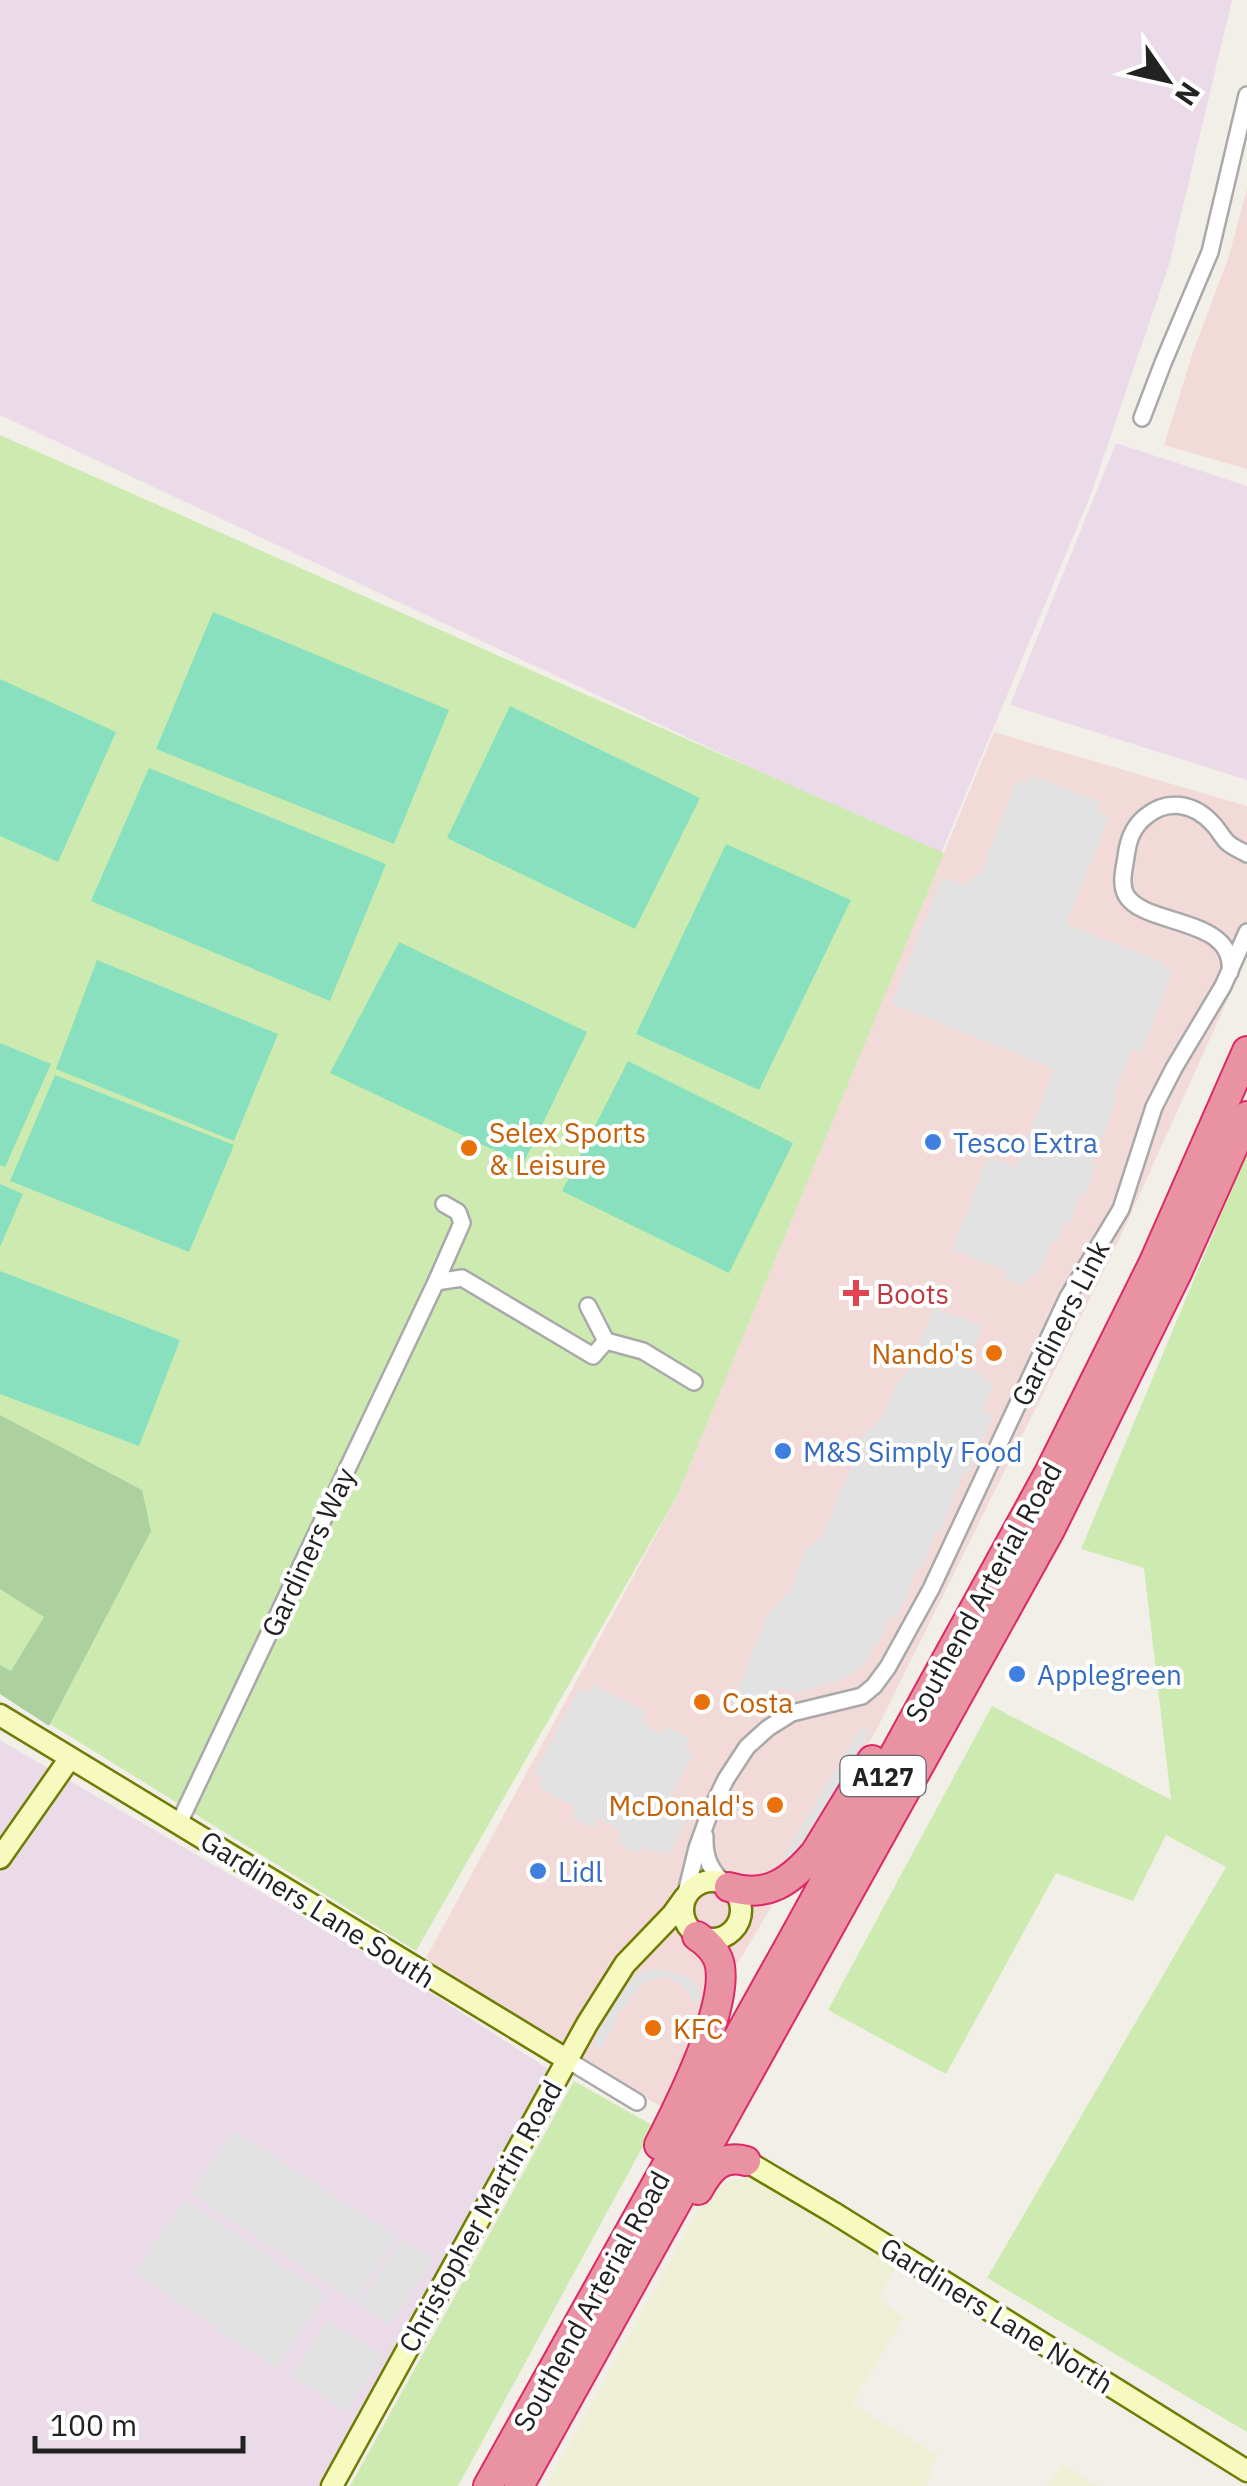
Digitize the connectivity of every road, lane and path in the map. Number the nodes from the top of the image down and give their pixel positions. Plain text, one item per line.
1 (1247, 95) edge
2 (1142, 418) dead end
3 (1247, 854) edge
4 (1247, 932) edge
5 (1229, 976) junction
6 (1247, 1051) edge
7 (1247, 1116) edge
8 (444, 1204) dead end
9 (436, 1282) junction
10 (588, 1306) dead end
11 (606, 1341) junction
12 (694, 1382) dead end
13 (1049, 1473) junction
14 (0, 1714) edge
15 (70, 1758) junction
16 (710, 1812) junction
17 (179, 1822) junction
18 (0, 1858) edge
19 (856, 1879) junction
20 (729, 1887) junction
21 (685, 1897) junction
22 (697, 1936) junction
23 (636, 1951) junction
24 (566, 2059) junction
25 (637, 2102) dead end
26 (746, 2160) junction
27 (1247, 2470) edge
28 (332, 2486) edge
29 (488, 2486) edge
30 (520, 2486) edge

1 - 2 street
3 - 5 street
4 - 5 street, Gardiners Link
5 - 16 street, Gardiners Link
6 - 13 highway, Southend Arterial Road / A127
7 - 19 highway, Southend Arterial Road / A127
8 - 9 street, Gardiners Way
9 - 11 street
9 - 17 street, Gardiners Way
10 - 11 street
11 - 12 street
13 - 20 highway, A127
13 - 29 highway, Southend Arterial Road / A127
14 - 15 street, Gardiners Lane South
15 - 17 street, Gardiners Lane South
15 - 18 street
16 - 20 street, Gardiners Link
16 - 21 street, Gardiners Link
17 - 24 street, Gardiners Lane South
19 - 26 highway, A127
19 - 30 highway, Southend Arterial Road / A127
20 - 21 street
20 - 22 street
21 - 22 street
21 - 23 street, Christopher Martin Road
22 - 23 street
22 - 29 highway, A127
23 - 24 street, Christopher Martin Road
24 - 25 street, Gardiners Lane South
24 - 28 street, Christopher Martin Road
26 - 27 street, Gardiners Lane North
26 - 30 highway, A127

